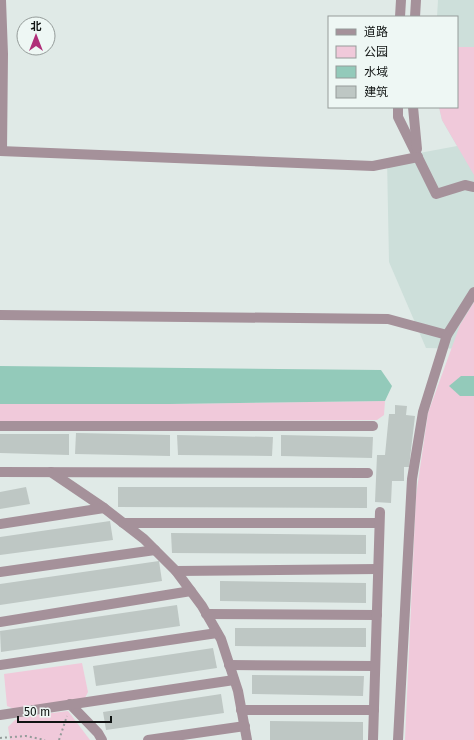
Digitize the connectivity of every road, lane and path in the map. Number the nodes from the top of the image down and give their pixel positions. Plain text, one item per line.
1 (1, 0) edge
2 (401, 0) edge
3 (416, 0) edge
4 (400, 16) edge
5 (415, 16) edge
6 (398, 108) edge
7 (413, 108) edge
8 (1, 151) edge
9 (418, 157) junction
10 (474, 187) edge
11 (474, 292) edge
12 (0, 315) edge
13 (447, 336) junction
14 (0, 426) edge
15 (373, 426) dead end
16 (0, 472) edge
17 (51, 472) junction
18 (368, 473) dead end
19 (104, 508) junction
20 (380, 512) dead end
21 (123, 523) junction
22 (380, 523) junction
23 (0, 524) edge
24 (155, 550) junction
25 (378, 569) junction
26 (176, 571) junction
27 (0, 572) edge
28 (190, 591) junction
29 (206, 614) junction
30 (377, 614) junction
31 (0, 622) edge
32 (217, 633) junction
33 (0, 665) edge
34 (229, 665) junction
35 (375, 666) junction
36 (234, 680) junction
37 (70, 704) junction
38 (242, 710) junction
39 (374, 710) junction
40 (0, 715) edge
41 (244, 726) junction
42 (0, 738) edge
43 (45, 740) edge
44 (59, 740) edge
45 (102, 740) edge
46 (148, 740) edge
47 (247, 740) edge
48 (373, 740) edge
49 (398, 740) edge

1 - 8 street
2 - 4 street
3 - 5 street
6 - 9 street
7 - 9 street
8 - 9 street
9 - 10 street
11 - 13 street
12 - 13 street
13 - 49 street
14 - 15 street
16 - 17 street
17 - 18 street
17 - 19 street
19 - 21 street
19 - 23 street
20 - 22 street
21 - 22 street
21 - 24 street
22 - 25 street
24 - 26 street
24 - 27 street
25 - 26 street
25 - 30 street
26 - 28 street
28 - 29 street
28 - 31 street
29 - 30 street
29 - 32 street
30 - 35 street
32 - 33 street
32 - 34 street
34 - 35 street
34 - 36 street
35 - 39 street
36 - 37 street
36 - 38 street
37 - 40 street
37 - 44 path
37 - 45 street
38 - 39 street
38 - 41 street
39 - 48 street
41 - 46 street
41 - 47 street
42 - 43 path

